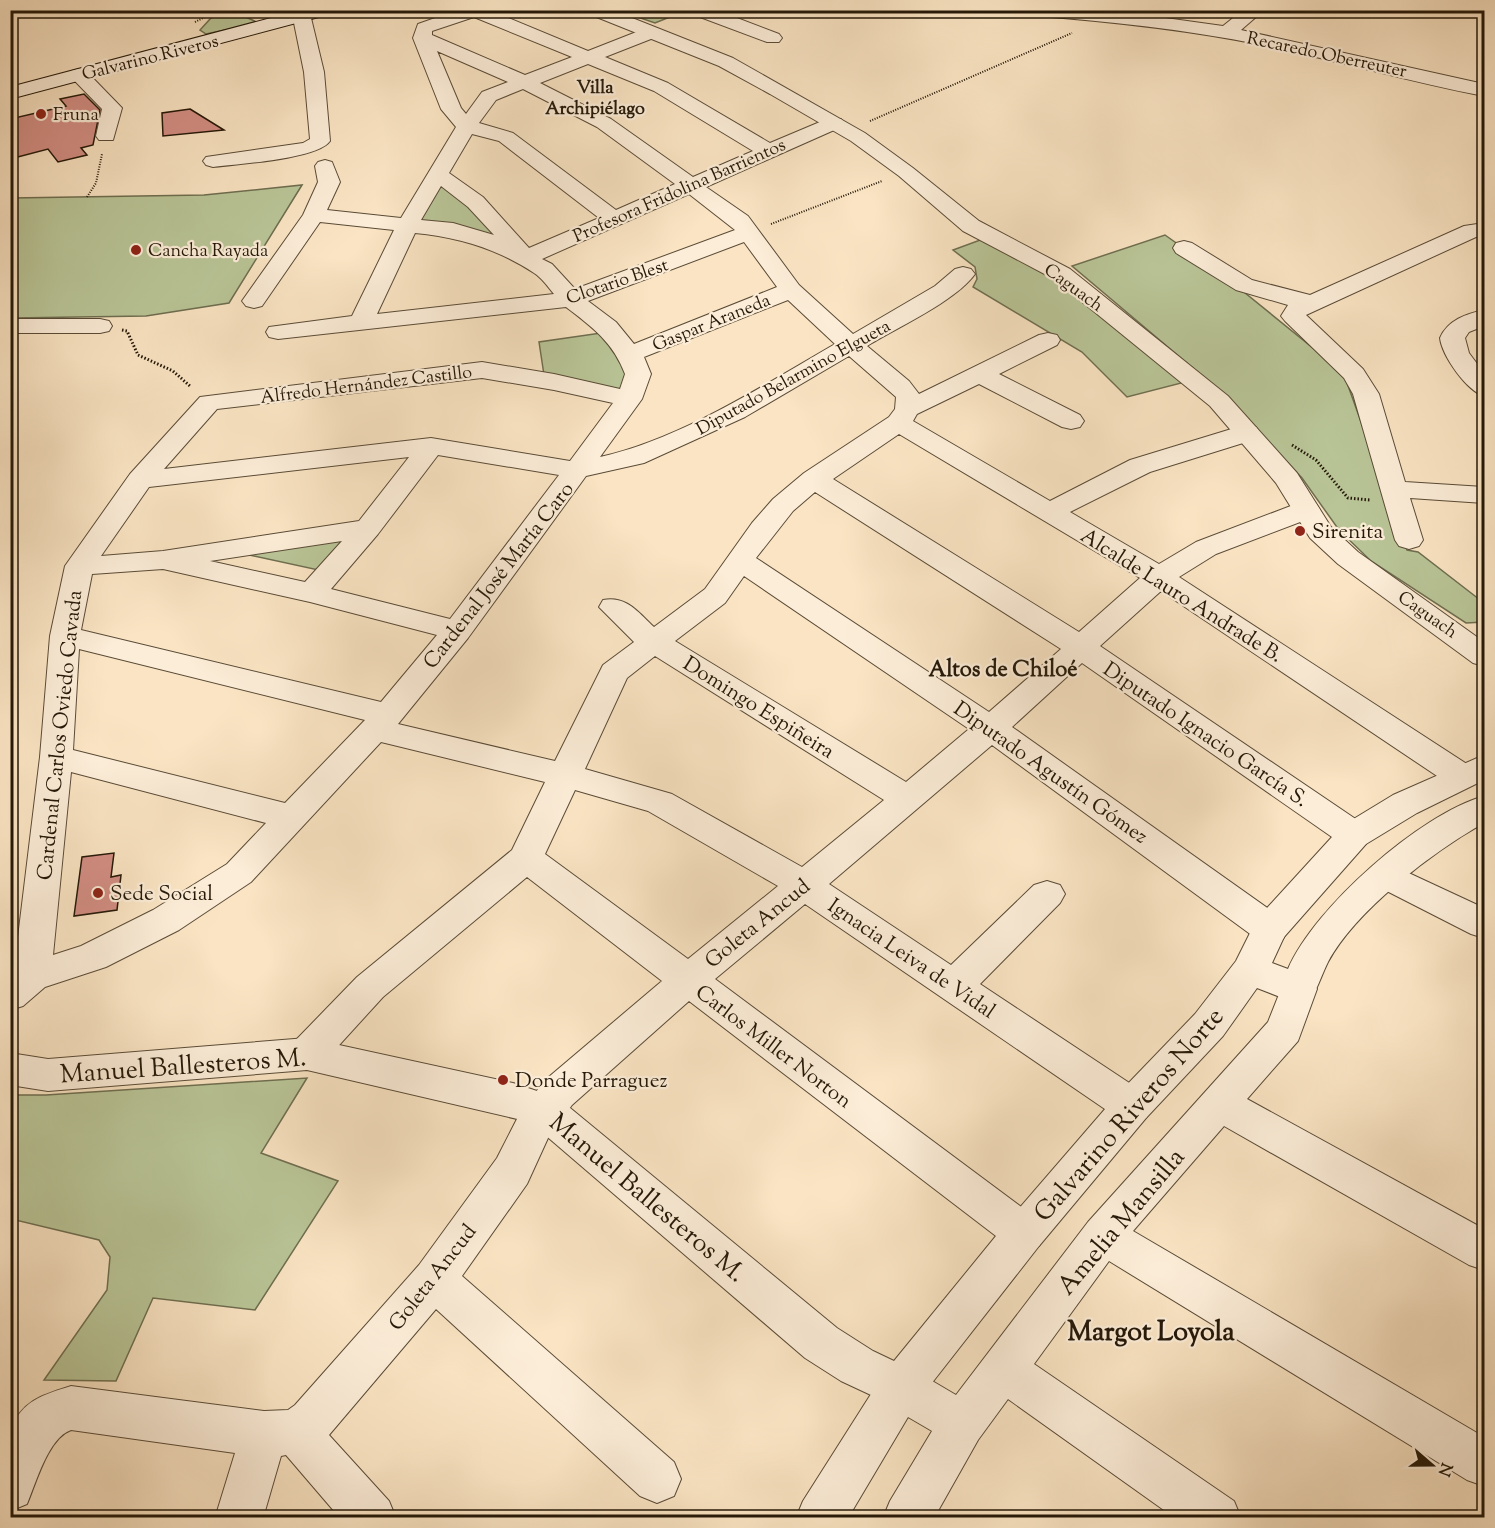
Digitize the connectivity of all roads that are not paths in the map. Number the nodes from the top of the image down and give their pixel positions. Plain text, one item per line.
1 (324, 10) edge
2 (596, 10) edge
3 (698, 10) edge
4 (1026, 10) edge
5 (1255, 10) edge
6 (476, 11) edge
7 (1126, 15) edge
8 (302, 18) junction
9 (650, 33) junction
10 (1226, 33) junction
11 (422, 38) junction
12 (773, 38) dead end
13 (587, 58) junction
14 (79, 75) junction
15 (524, 82) junction
16 (1485, 90) edge
17 (10, 93) edge
18 (467, 126) junction
19 (840, 127) junction
20 (105, 136) road end
21 (768, 151) junction
22 (213, 160) dead end
23 (325, 166) dead end
24 (439, 176) junction
25 (691, 185) junction
26 (314, 215) junction
27 (614, 219) junction
28 (408, 224) junction
29 (1485, 230) edge
30 (748, 233) junction
31 (1184, 248) dead end
32 (525, 258) junction
33 (963, 274) dead end
34 (791, 290) junction
35 (571, 299) junction
36 (254, 301) dead end
37 (1314, 303) junction
38 (1485, 316) edge
39 (361, 323) junction
40 (10, 326) edge
41 (100, 326) road end
42 (278, 332) dead end
43 (1047, 340) dead end
44 (852, 346) junction
45 (630, 354) junction
46 (980, 374) junction
47 (1485, 388) edge
48 (629, 399) junction
49 (209, 402) joint
50 (903, 416) junction
51 (1071, 421) dead end
52 (1247, 433) junction
53 (431, 446) junction
54 (578, 470) junction
55 (814, 479) junction
56 (141, 480) junction
57 (1395, 495) junction
58 (1485, 495) edge
59 (1306, 510) junction
60 (1049, 512) junction
61 (368, 528) junction
62 (1409, 540) dead end
63 (163, 560) junction
64 (739, 560) junction
65 (79, 566) junction
66 (1159, 577) junction
67 (312, 593) junction
68 (614, 607) dead end
69 (457, 632) junction
70 (65, 636) junction
71 (652, 641) junction
72 (1080, 647) junction
73 (1485, 656) edge
74 (382, 722) junction
75 (991, 728) junction
76 (56, 757) junction
77 (1473, 771) edge
78 (564, 775) junction
79 (908, 799) junction
80 (1485, 808) edge
81 (291, 817) junction
82 (1354, 835) junction
83 (526, 858) junction
84 (1385, 875) junction
85 (804, 885) junction
86 (1047, 894) dead end
87 (1485, 924) edge
88 (1270, 929) junction
89 (1250, 970) junction
90 (687, 981) junction
91 (21, 985) edge
92 (953, 987) junction
93 (1298, 990) junction
94 (307, 1053) junction
95 (10, 1070) edge
96 (1220, 1104) junction
97 (1132, 1106) junction
98 (544, 1110) junction
99 (1024, 1233) junction
100 (1103, 1235) junction
101 (1485, 1251) edge
102 (434, 1279) junction
103 (1003, 1369) junction
104 (901, 1387) junction
105 (962, 1424) junction
106 (280, 1433) junction
107 (1485, 1463) edge
108 (657, 1479) dead end
109 (10, 1487) edge
110 (239, 1518) edge
111 (372, 1518) edge
112 (820, 1518) edge
113 (907, 1518) edge
114 (1217, 1518) edge

1 - 8 street, Galvarino Riveros
2 - 9 street, Caguach
3 - 12 street
4 - 7 street, Recaredo Oberreuter
5 - 10 street
6 - 11 street
6 - 13 street
7 - 10 street, Recaredo Oberreuter
8 - 14 street, Galvarino Riveros
8 - 22 street
9 - 13 street
9 - 19 street, Caguach
10 - 16 street, Recaredo Oberreuter
11 - 15 street
11 - 18 street
13 - 15 street
13 - 21 street
14 - 17 street, Galvarino Riveros
14 - 20 street
15 - 18 street
15 - 25 street
18 - 24 street
18 - 27 street
19 - 21 street, Profesora Fridolina Barrientos
19 - 52 street, Caguach
21 - 25 street, Profesora Fridolina Barrientos
23 - 26 street
24 - 28 street
24 - 32 street
25 - 27 street, Profesora Fridolina Barrientos
25 - 30 street
26 - 28 street
26 - 36 street
27 - 32 street, Profesora Fridolina Barrientos
28 - 32 street
28 - 39 street
29 - 37 street
30 - 34 street
30 - 35 street, Clotario Blest
31 - 37 street
32 - 35 street
33 - 44 street, Diputado Belarmino Elgueta
34 - 44 street
34 - 45 street, Gaspar Araneda
35 - 39 street, Clotario Blest
35 - 45 street
37 - 57 street
38 - 47 street
39 - 42 street, Clotario Blest
40 - 41 street
43 - 46 street
44 - 50 street
44 - 54 street, Diputado Belarmino Elgueta
45 - 48 street, Cardenal José María Caro
46 - 50 street
46 - 51 street
48 - 49 street, Alfredo Hernández Castillo
48 - 54 street, Cardenal José María Caro
49 - 56 street, Cardenal Carlos Oviedo Cavada
50 - 55 street
50 - 60 street, Alcalde Lauro Andrade B.
52 - 59 street, Caguach
52 - 60 street
53 - 54 street
53 - 56 street
53 - 61 street
54 - 69 street, Cardenal José María Caro
55 - 64 street
55 - 72 street, Diputado Ignacio García S.
56 - 65 street, Cardenal Carlos Oviedo Cavada
57 - 58 street
57 - 62 street
59 - 66 street, Goleta Ancud
59 - 73 street, Caguach
60 - 66 street, Alcalde Lauro Andrade B.
61 - 63 street
61 - 67 street
63 - 65 street
63 - 67 street
64 - 71 street
64 - 75 street, Diputado Agustín Gómez
65 - 70 street, Cardenal Carlos Oviedo Cavada
66 - 72 street, Goleta Ancud
66 - 77 street, Alcalde Lauro Andrade B.
67 - 69 street
68 - 71 street, Domingo Espiñeira
69 - 74 street, Cardenal José María Caro
70 - 74 street, Ignacia Leiva de Vidal
70 - 76 street, Cardenal Carlos Oviedo Cavada
71 - 78 street
71 - 79 street, Domingo Espiñeira
72 - 75 street, Goleta Ancud
72 - 82 street, Diputado Ignacio García S.
74 - 78 street, Ignacia Leiva de Vidal
74 - 81 street, Cardenal José María Caro
75 - 79 street, Goleta Ancud
75 - 88 street, Diputado Agustín Gómez
76 - 81 street
76 - 91 street, Cardenal Carlos Oviedo Cavada
77 - 82 street, Galvarino Riveros Norte
78 - 83 street
78 - 85 street, Ignacia Leiva de Vidal
79 - 85 street, Goleta Ancud
80 - 84 street, Amelia Mansilla
81 - 91 street, Cardenal José María Caro
82 - 88 street, Galvarino Riveros Norte
83 - 90 street, Carlos Miller Norton
83 - 94 street
84 - 87 street
84 - 93 street, Amelia Mansilla
85 - 90 street, Goleta Ancud
85 - 92 street, Ignacia Leiva de Vidal
86 - 92 street
88 - 89 street, Galvarino Riveros Norte
89 - 93 street
89 - 97 street, Galvarino Riveros Norte
90 - 98 street, Goleta Ancud
90 - 99 street, Carlos Miller Norton
92 - 97 street, Ignacia Leiva de Vidal
93 - 96 street, Amelia Mansilla
94 - 95 street, Manuel Ballesteros M.
94 - 98 street, Manuel Ballesteros M.
96 - 100 street, Amelia Mansilla
96 - 101 street
97 - 99 street, Galvarino Riveros Norte
98 - 102 street, Goleta Ancud
98 - 104 street, Manuel Ballesteros M.
99 - 104 street, Galvarino Riveros Norte
100 - 103 street, Amelia Mansilla
100 - 107 street
102 - 106 street, Goleta Ancud
102 - 108 street
103 - 105 street, Amelia Mansilla
103 - 114 street
104 - 105 street, Manuel Ballesteros M.
104 - 112 street, Galvarino Riveros Norte
105 - 113 street, Amelia Mansilla
106 - 109 street
106 - 110 street
106 - 111 street

